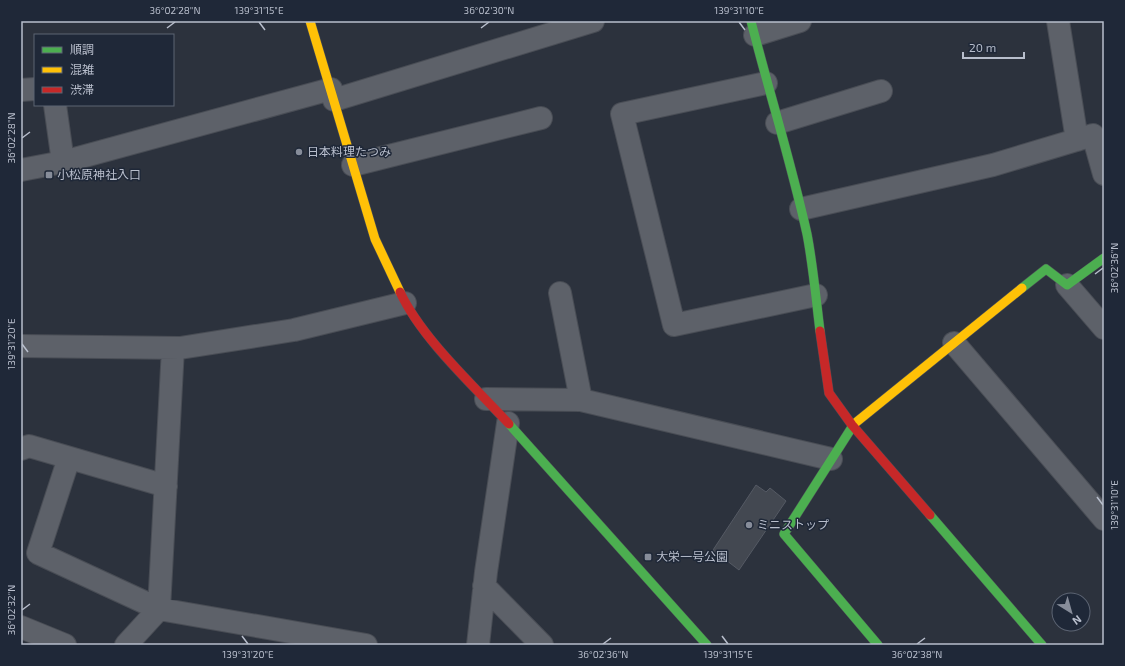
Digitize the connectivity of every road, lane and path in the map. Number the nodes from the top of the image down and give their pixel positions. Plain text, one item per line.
1 (310, 21) edge
2 (593, 21) edge
3 (800, 21) edge
4 (1058, 21) edge
5 (753, 28) edge
6 (766, 83) junction
7 (21, 90) edge
8 (34, 90) edge
9 (881, 92) dead end
10 (333, 95) junction
11 (55, 106) edge
12 (541, 118) dead end
13 (777, 124) junction
14 (1077, 140) junction
15 (63, 162) junction
16 (353, 166) junction
17 (21, 170) edge
18 (1104, 174) edge
19 (801, 209) junction
20 (1104, 258) edge
21 (1067, 285) junction
22 (560, 293) dead end
23 (816, 295) junction
24 (405, 304) junction
25 (1104, 328) edge
26 (954, 343) junction
27 (21, 346) edge
28 (173, 348) junction
29 (486, 399) junction
30 (581, 400) junction
31 (508, 423) junction
32 (852, 425) junction
33 (21, 449) edge
34 (69, 458) junction
35 (831, 459) junction
36 (166, 486) junction
37 (1104, 518) edge
38 (484, 586) junction
39 (159, 609) junction
40 (21, 627) edge
41 (65, 645) edge
42 (126, 645) edge
43 (366, 645) edge
44 (478, 645) edge
45 (542, 645) edge
46 (707, 645) edge
47 (878, 645) edge
48 (1042, 645) edge

1 - 10 street
2 - 10 street
3 - 5 street
4 - 14 street
5 - 6 street
6 - 13 street
6 - 23 street
7 - 8 street
9 - 13 street
10 - 15 street
10 - 16 street
11 - 15 street
12 - 16 street
13 - 19 street
14 - 18 street
14 - 19 street
15 - 17 street
16 - 24 street
19 - 23 street
20 - 21 street
21 - 25 street
21 - 26 street
22 - 30 street
23 - 32 street
24 - 28 street
24 - 29 street
26 - 32 street
26 - 37 street
27 - 28 street
28 - 36 street
29 - 30 street
29 - 31 street
30 - 35 street
31 - 38 street
31 - 46 street
32 - 35 street
32 - 48 street
33 - 34 street
34 - 36 street
34 - 39 street
35 - 47 street
36 - 39 street
38 - 44 street
38 - 45 street
39 - 42 street
39 - 43 street
40 - 41 street

